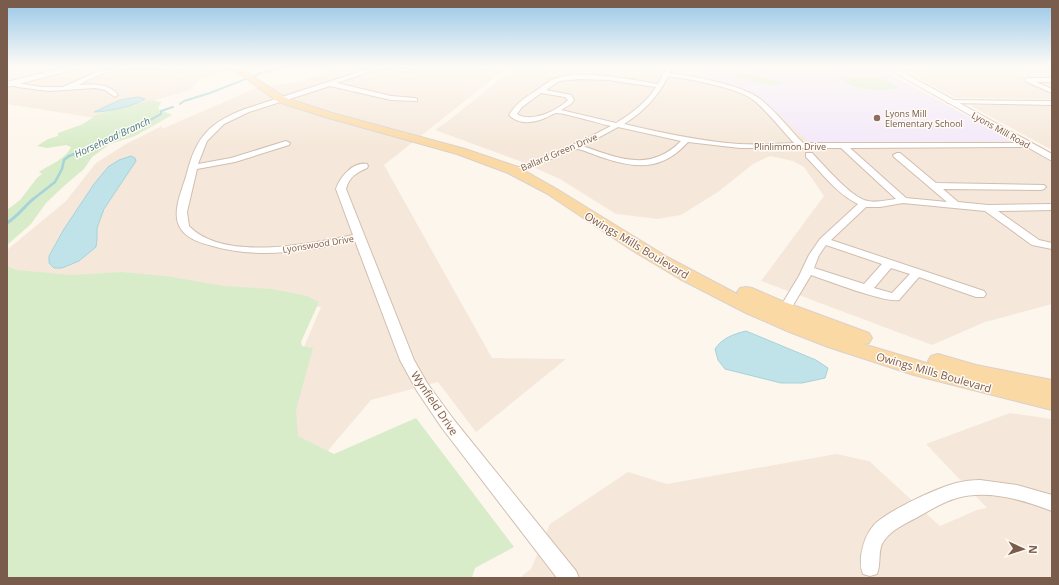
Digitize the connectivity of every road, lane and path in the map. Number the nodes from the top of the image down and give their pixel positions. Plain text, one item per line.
1 (280, 93) edge
2 (301, 93) edge
3 (373, 93) edge
4 (538, 93) edge
5 (557, 93) edge
6 (655, 93) edge
7 (746, 93) edge
8 (935, 93) edge
9 (286, 98) junction
10 (415, 100) dead end
11 (950, 102) junction
12 (1052, 103) edge
13 (556, 110) junction
14 (616, 124) junction
15 (686, 140) junction
16 (286, 143) dead end
17 (842, 145) junction
18 (1028, 145) junction
19 (576, 146) junction
20 (801, 146) junction
21 (809, 155) dead end
22 (897, 155) dead end
23 (1052, 158) edge
24 (364, 166) dead end
25 (193, 167) junction
26 (518, 170) junction
27 (934, 186) junction
28 (1041, 187) dead end
29 (903, 200) junction
30 (864, 204) junction
31 (953, 204) junction
32 (1052, 207) edge
33 (988, 208) junction
34 (359, 237) junction
35 (824, 241) junction
36 (1052, 246) edge
37 (889, 263) junction
38 (808, 270) junction
39 (917, 273) junction
40 (866, 290) junction
41 (980, 294) dead end
42 (785, 309) junction
43 (1052, 388) edge
44 (1052, 402) edge
45 (1052, 503) edge
46 (870, 567) dead end
47 (568, 578) edge

1 - 9 main road, Owings Mills Boulevard
2 - 9 street, Lyonswood Drive
3 - 10 street
4 - 13 street
5 - 13 street
6 - 14 street, Ballard Green Drive
7 - 20 street
8 - 11 main road, Lyons Mill Road
9 - 25 street, Lyonswood Drive
9 - 26 main road, Owings Mills Boulevard
11 - 12 street
11 - 18 main road, Lyons Mill Road
13 - 14 street, Plinlimmon Drive
14 - 15 street, Plinlimmon Drive
14 - 19 street, Ballard Green Drive
15 - 19 street
15 - 20 street, Plinlimmon Drive
16 - 25 street
17 - 18 street, Plinlimmon Drive
17 - 20 street, Plinlimmon Drive
17 - 29 street
18 - 23 main road, Lyons Mill Road
19 - 26 street, Ballard Green Drive
21 - 30 street
22 - 27 street
24 - 34 street, Wynfield Drive
25 - 34 street, Lyonswood Drive
26 - 42 main road, Owings Mills Boulevard
26 - 44 main road, Owings Mills Boulevard
27 - 28 street
27 - 31 street
29 - 30 street
29 - 31 street
30 - 35 street
31 - 33 street
32 - 33 street
33 - 36 street
34 - 47 street, Wynfield Drive
35 - 37 street
35 - 38 street
37 - 39 street
37 - 40 street
38 - 40 street
38 - 42 street
39 - 40 street
39 - 41 street
42 - 43 main road, Owings Mills Boulevard
45 - 46 street

